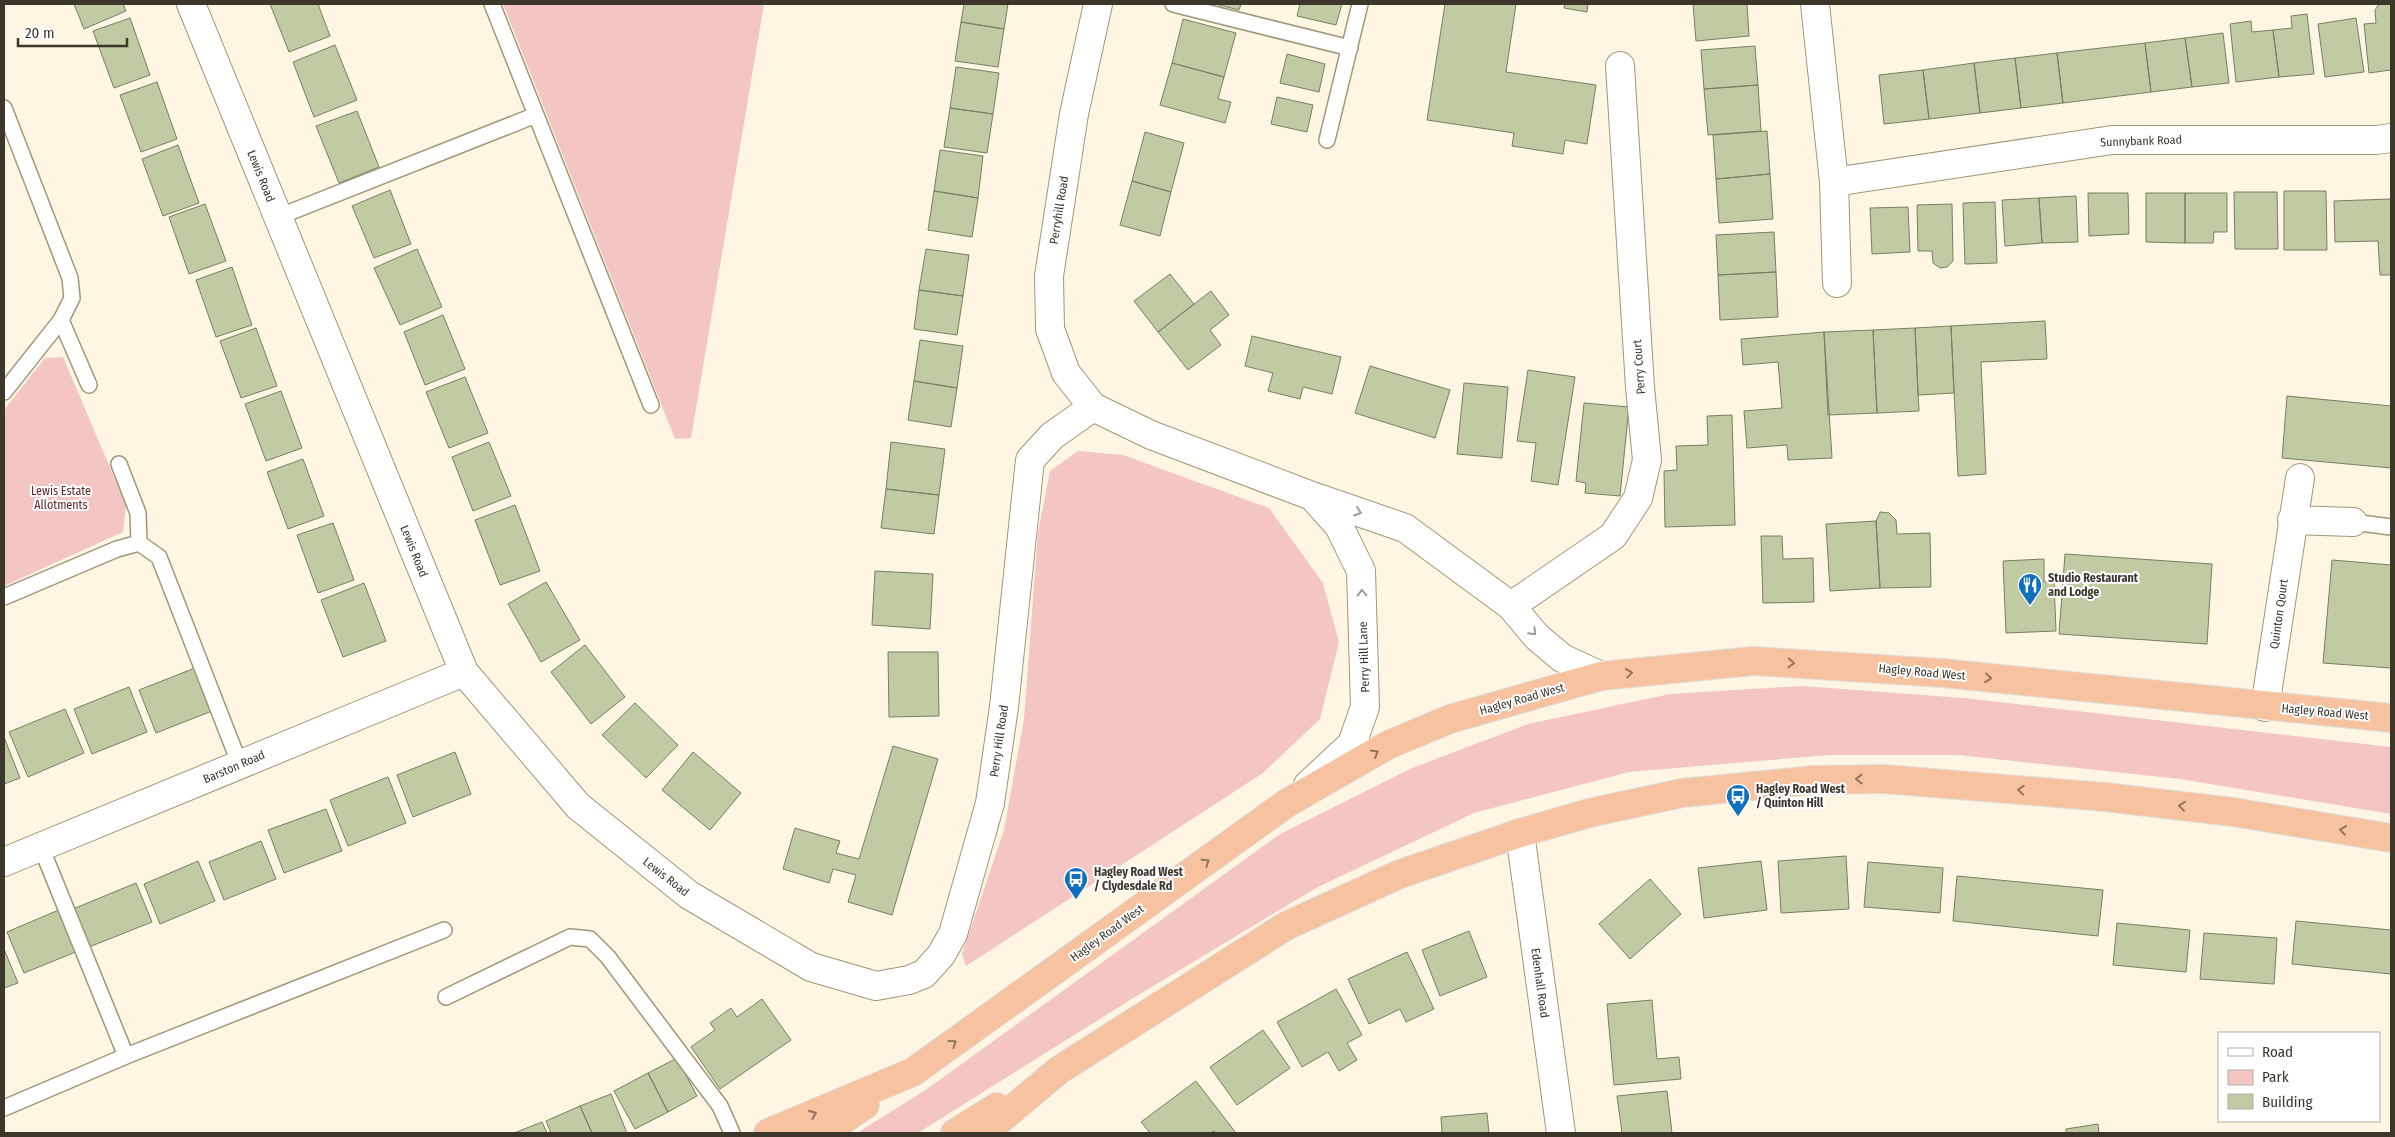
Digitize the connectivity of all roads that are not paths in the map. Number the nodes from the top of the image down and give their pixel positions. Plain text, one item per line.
1 (191, 4) edge
2 (492, 4) edge
3 (1098, 4) edge
4 (1173, 4) edge
5 (1360, 4) edge
6 (1815, 4) edge
7 (1350, 48) junction
8 (1620, 66) dead end
9 (4, 108) edge
10 (536, 114) junction
11 (2391, 138) edge
12 (1327, 140) dead end
13 (1834, 182) junction
14 (278, 217) junction
15 (1837, 283) dead end
16 (61, 320) junction
17 (89, 385) dead end
18 (4, 392) edge
19 (651, 404) dead end
20 (1093, 407) junction
21 (119, 464) dead end
22 (2300, 478) dead end
23 (1312, 496) junction
24 (2292, 520) junction
25 (2353, 522) joint
26 (2391, 527) edge
27 (139, 543) junction
28 (4, 597) edge
29 (1511, 606) junction
30 (464, 672) junction
31 (1601, 676) junction
32 (2265, 707) junction
33 (2391, 718) edge
34 (240, 765) junction
35 (1287, 803) junction
36 (1520, 833) junction
37 (2391, 838) edge
38 (41, 848) junction
39 (4, 862) edge
40 (444, 930) dead end
41 (811, 967) joint
42 (446, 997) dead end
43 (126, 1056) junction
44 (1059, 1070) junction
45 (914, 1072) junction
46 (4, 1108) edge
47 (732, 1133) edge
48 (768, 1133) edge
49 (823, 1133) edge
50 (954, 1133) edge
51 (984, 1133) edge
52 (1561, 1133) edge

1 - 14 street, Lewis Road
2 - 10 lane
3 - 20 street, Perryhill Road
4 - 7 lane
5 - 7 lane
6 - 13 street
7 - 12 lane
8 - 29 street, Perry Court
9 - 16 lane
10 - 14 lane
10 - 19 lane
11 - 13 street, Sunnybank Road
13 - 15 street
14 - 30 street, Lewis Road
16 - 17 lane
16 - 18 lane
20 - 23 street, Perry Hill Lane
20 - 41 street, Perry Hill Road
21 - 27 lane
22 - 24 street, Quinton Qourt
23 -> 29 street, Perry Hill Lane
35 -> 23 street, Perry Hill Lane
24 - 25 street
24 - 32 street, Quinton Qourt
25 - 26 lane
27 - 28 lane
27 - 34 lane
29 -> 31 street, Perry Hill Lane
30 - 34 street, Barston Road
30 - 41 street, Lewis Road
31 -> 32 highway, Hagley Road West
35 -> 31 highway, Hagley Road West
32 - 33 highway, Hagley Road West
34 - 38 street, Barston Road
45 -> 35 highway, Hagley Road West
37 -> 36 highway
36 - 44 highway
36 - 52 street, Edenhall Road
38 - 39 street, Barston Road
38 - 43 lane
40 - 43 lane
42 - 47 lane
43 - 46 lane
44 - 50 highway
44 - 51 highway
48 -> 45 highway, Hagley Road West
45 - 49 highway

